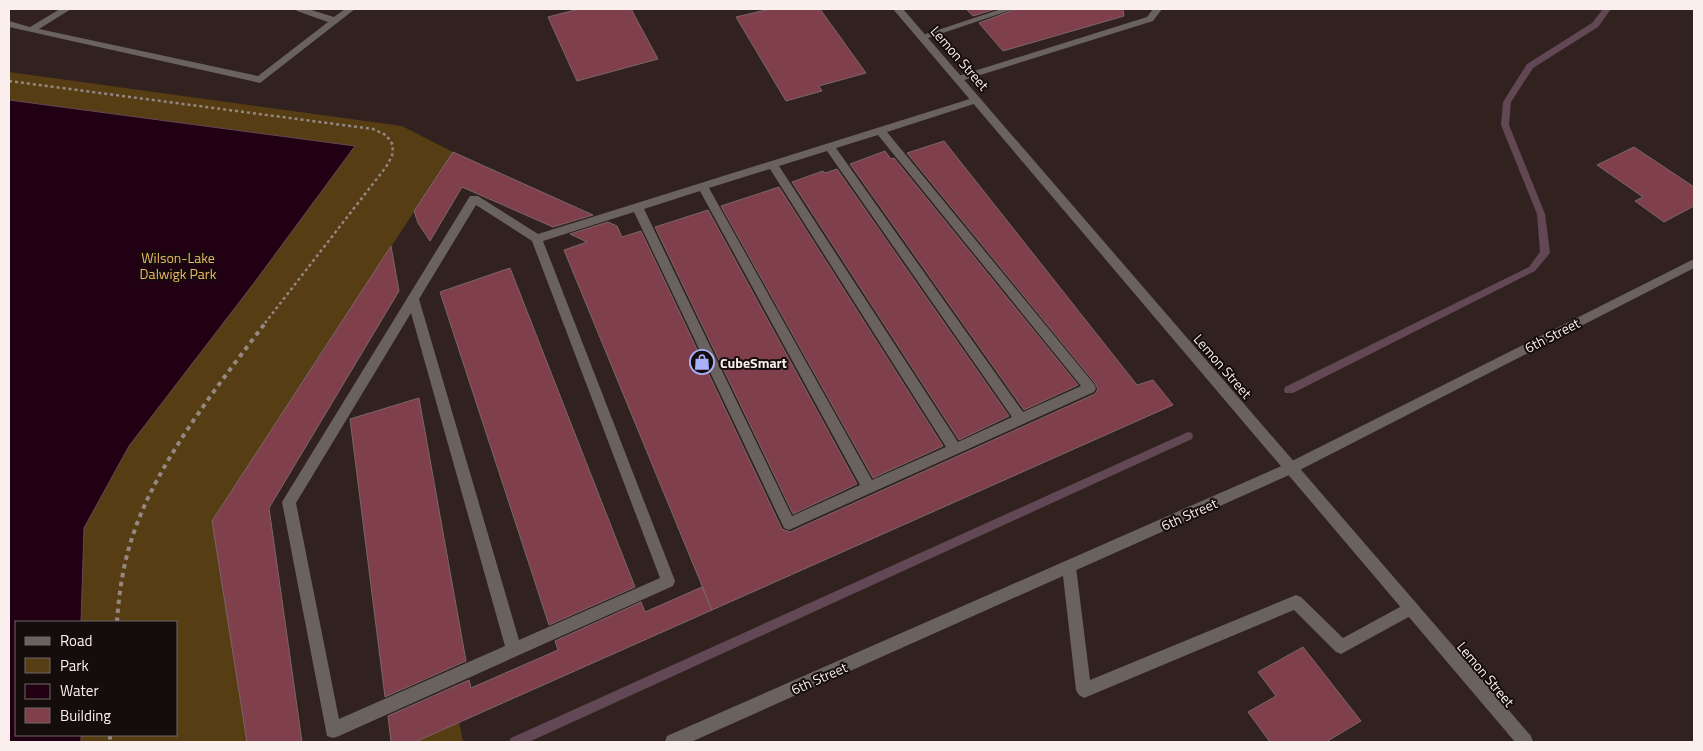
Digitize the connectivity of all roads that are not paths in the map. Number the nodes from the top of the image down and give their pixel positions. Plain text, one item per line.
1 (66, 9) edge
2 (300, 9) edge
3 (350, 9) edge
4 (898, 9) edge
5 (1009, 9) edge
6 (1156, 9) edge
7 (335, 21) junction
8 (9, 24) edge
9 (31, 30) junction
10 (922, 37) junction
11 (958, 79) junction
12 (976, 100) junction
13 (880, 130) junction
14 (829, 146) junction
15 (772, 164) junction
16 (702, 186) junction
17 (637, 207) junction
18 (537, 239) junction
19 (1694, 263) edge
20 (413, 299) junction
21 (1021, 419) junction
22 (955, 449) junction
23 (1291, 468) junction
24 (869, 488) junction
25 (1069, 567) junction
26 (1411, 608) junction
27 (514, 650) junction
28 (673, 742) edge
29 (1525, 742) edge

1 - 9 street
2 - 7 street
3 - 7 street
4 - 10 street, Lemon Street
5 - 10 street
6 - 11 street
7 - 9 street
8 - 9 street
10 - 11 street, Lemon Street
11 - 12 street, Lemon Street
12 - 13 street
12 - 23 street, Lemon Street
13 - 14 street
13 - 21 street
14 - 15 street
14 - 21 street
15 - 16 street
15 - 22 street
16 - 17 street
16 - 24 street
17 - 18 street
17 - 24 street
18 - 20 street
18 - 27 street
19 - 23 street, 6th Street
20 - 27 street
20 - 27 street
21 - 22 street
22 - 24 street
23 - 25 street, 6th Street
23 - 26 street, Lemon Street
25 - 26 street
25 - 28 street, 6th Street
26 - 29 street, Lemon Street

